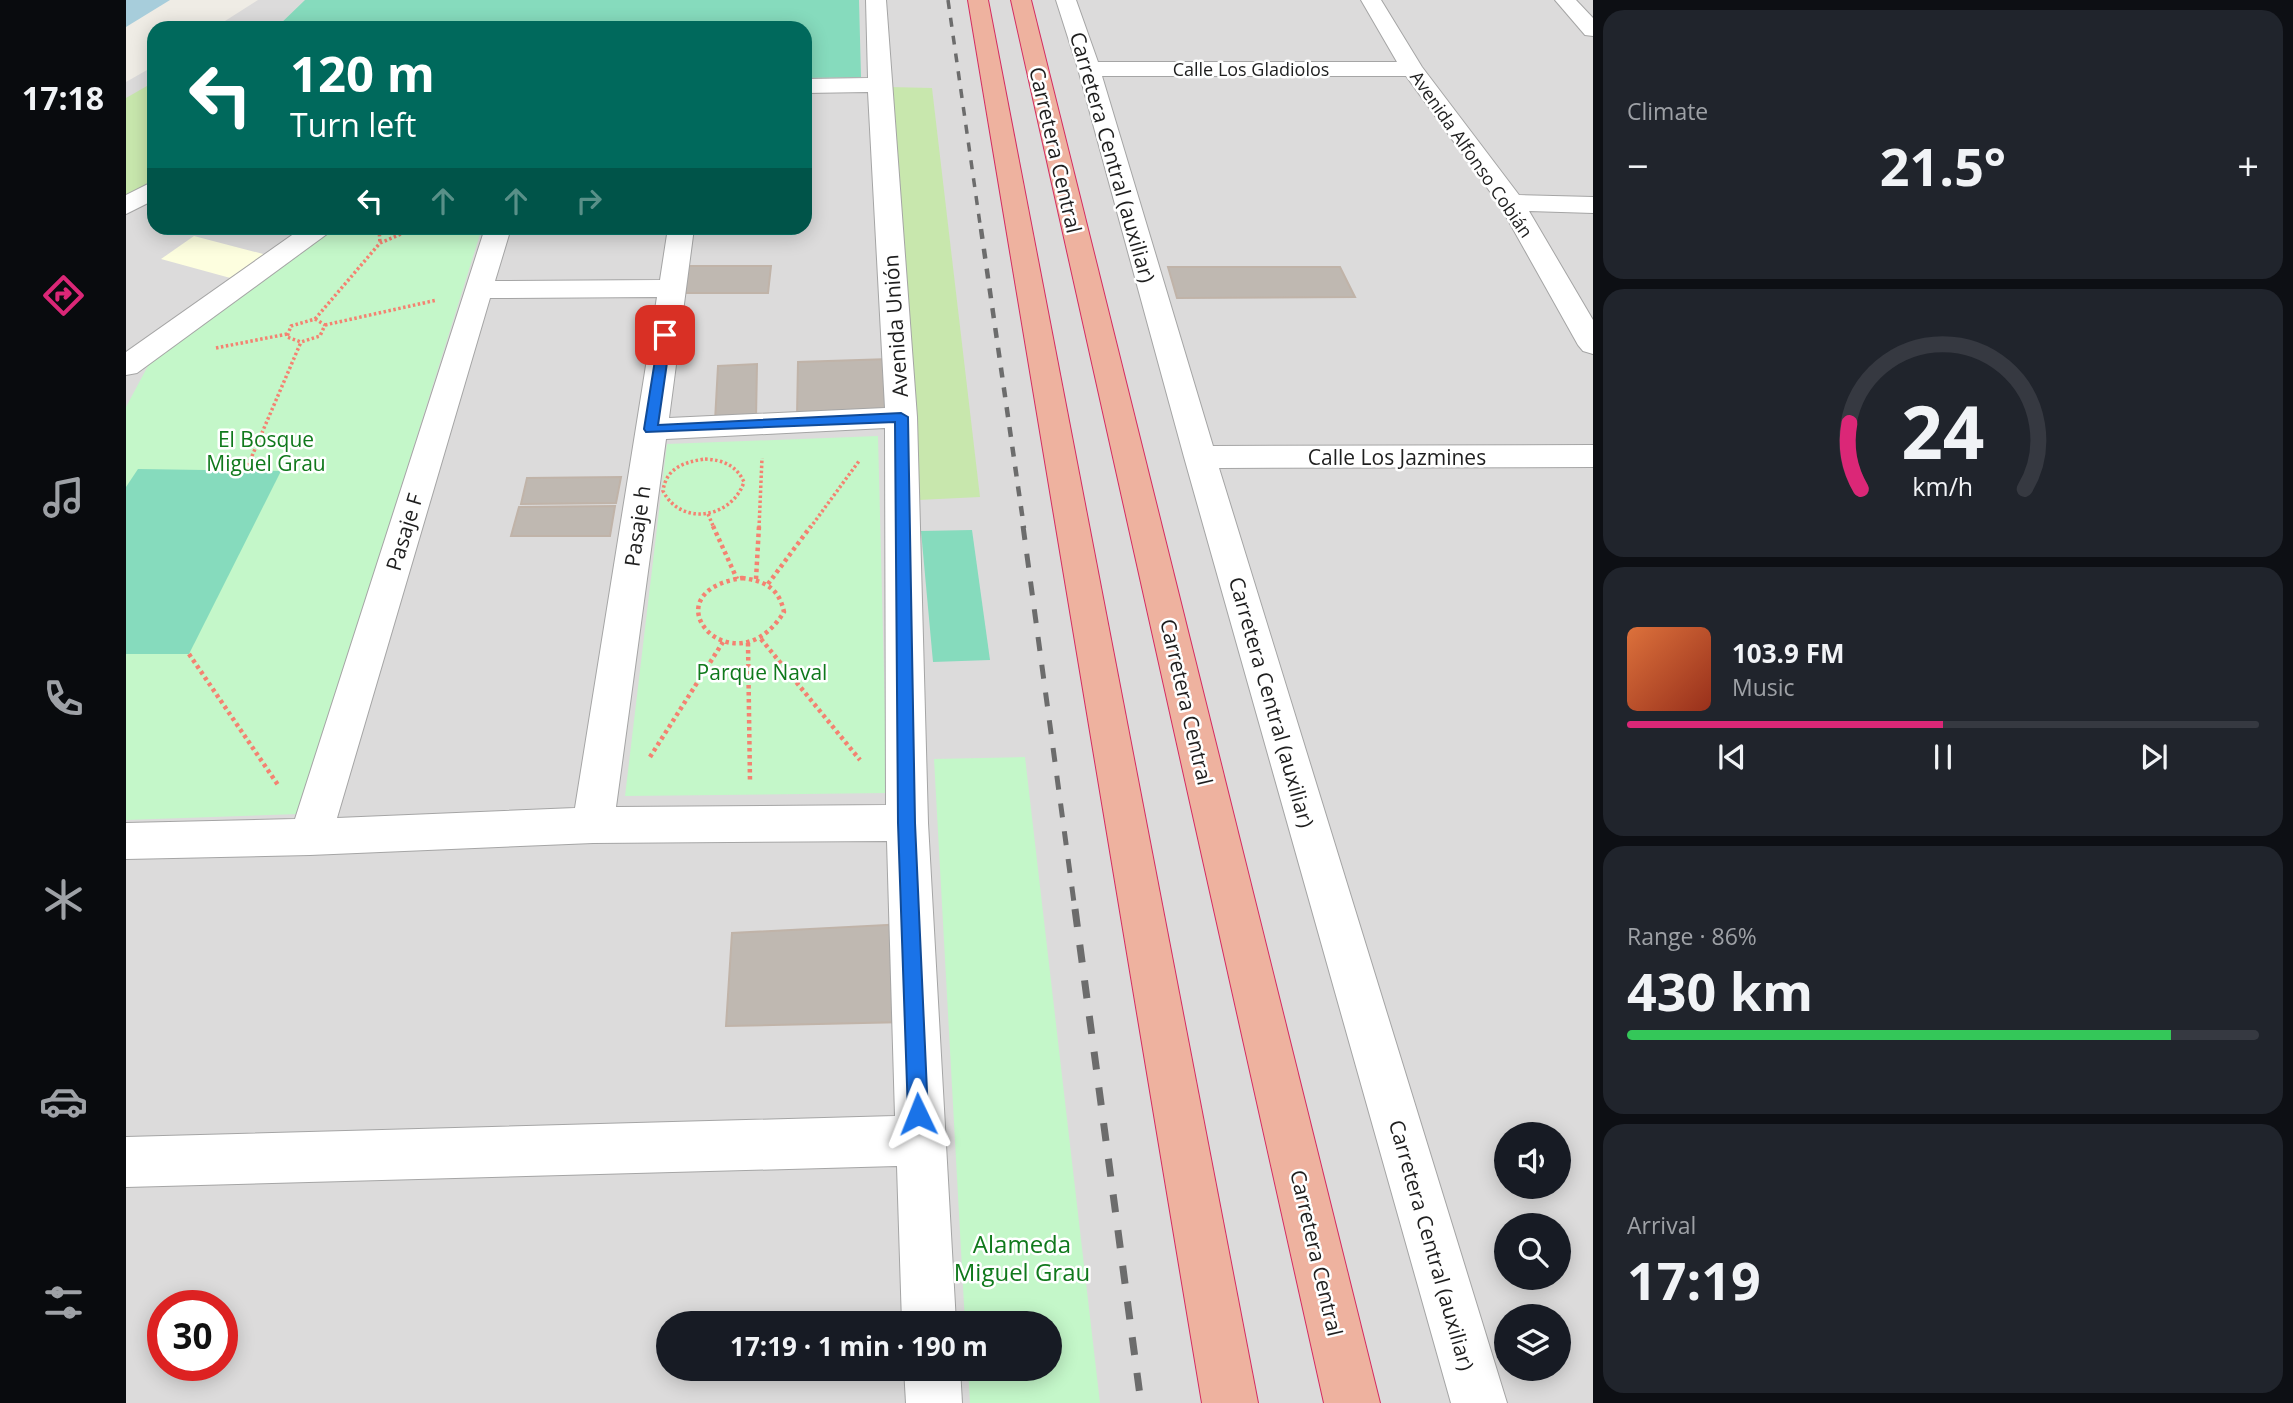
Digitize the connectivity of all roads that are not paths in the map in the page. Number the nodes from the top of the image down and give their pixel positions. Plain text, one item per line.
1 (876, 0) edge
2 (978, 0) edge
3 (1021, 0) edge
4 (1066, 0) edge
5 (1371, 0) edge
6 (1565, 0) edge
7 (1593, 30) edge
8 (1089, 69) junction
9 (1412, 69) junction
10 (879, 85) junction
11 (812, 86) edge
12 (147, 193) edge
13 (1511, 203) junction
14 (1593, 205) edge
15 (126, 206) edge
16 (308, 235) edge
17 (494, 235) edge
18 (680, 235) edge
19 (672, 288) junction
20 (463, 294) junction
21 (1593, 345) edge
22 (128, 365) edge
23 (901, 417) junction
24 (651, 429) junction
25 (1593, 456) edge
26 (1200, 457) junction
27 (907, 823) junction
28 (593, 825) junction
29 (310, 837) junction
30 (126, 841) edge
31 (919, 1140) junction
32 (126, 1162) edge
33 (928, 1311) edge
34 (933, 1381) edge
35 (934, 1403) edge
36 (1230, 1403) edge
37 (1352, 1403) edge
38 (1479, 1403) edge

1 - 10 street, Avenida Unión
2 - 36 highway
3 - 37 highway, Carretera Central
4 - 8 street, Carretera Central (auxiliar)
5 - 9 street, Avenida Alfonso Cobián
6 - 7 street
8 - 9 street, Calle Los Gladiolos
8 - 26 street, Carretera Central (auxiliar)
9 - 13 street, Avenida Alfonso Cobián
10 - 11 street
10 - 23 street, Avenida Unión
12 - 15 street
13 - 14 street
13 - 21 street, Avenida Alfonso Cobián
16 - 22 street
17 - 20 street, Pasaje F
18 - 19 street, Pasaje h
19 - 20 street
19 - 24 street, Pasaje h
20 - 29 street, Pasaje F
23 - 24 street
23 - 27 street, Avenida Unión
24 - 28 street, Pasaje h
25 - 26 street, Calle Los Jazmines
26 - 38 street, Carretera Central (auxiliar)
27 - 28 street
27 - 31 street, Avenida Unión
28 - 29 street
29 - 30 street
31 - 32 street
31 - 33 street, Avenida Unión
34 - 35 street

